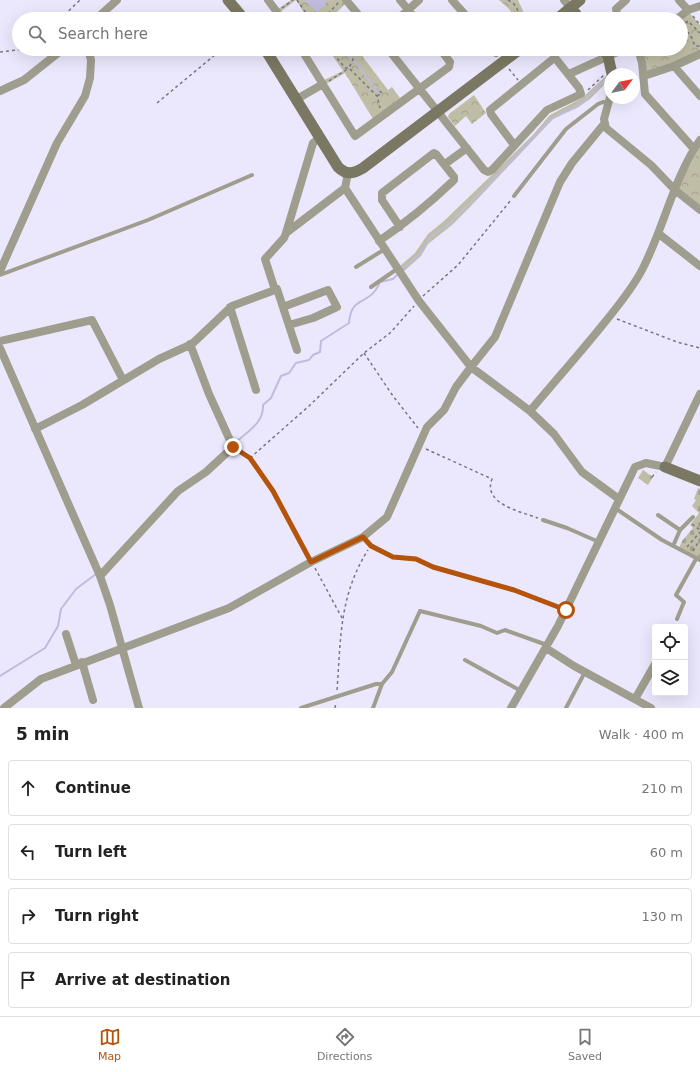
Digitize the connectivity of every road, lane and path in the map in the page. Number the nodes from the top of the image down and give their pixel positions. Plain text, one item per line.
1 (80, 0) edge
2 (117, 0) edge
3 (228, 0) edge
4 (268, 0) edge
5 (293, 0) edge
6 (297, 0) edge
7 (342, 0) edge
8 (346, 0) edge
9 (400, 0) edge
10 (419, 0) edge
11 (452, 0) edge
12 (508, 0) edge
13 (580, 0) edge
14 (626, 0) edge
15 (680, 0) edge
16 (568, 4) edge
17 (700, 6) edge
18 (408, 10) joint
19 (688, 10) junction
20 (67, 12) edge
21 (104, 12) edge
22 (238, 12) edge
23 (277, 12) joint
24 (305, 12) edge
25 (330, 12) edge
26 (356, 12) edge
27 (463, 12) edge
28 (519, 12) edge
29 (574, 12) edge
30 (617, 12) edge
31 (686, 12) edge
32 (688, 22) edge
33 (700, 25) edge
34 (700, 33) edge
35 (688, 34) edge
36 (700, 46) edge
37 (12, 51) edge
38 (0, 52) edge
39 (700, 54) edge
40 (55, 56) edge
41 (90, 56) edge
42 (214, 56) edge
43 (269, 56) edge
44 (305, 56) edge
45 (336, 56) edge
46 (354, 56) edge
47 (394, 56) edge
48 (445, 56) edge
49 (511, 56) edge
50 (599, 56) edge
51 (607, 56) edge
52 (640, 56) edge
53 (674, 66) junction
54 (507, 67) dead end
55 (349, 68) junction
56 (608, 68) edge
57 (569, 74) junction
58 (644, 76) junction
59 (604, 77) edge
60 (323, 84) junction
61 (521, 84) junction
62 (421, 88) junction
63 (378, 89) dead end
64 (0, 91) edge
65 (581, 94) junction
66 (377, 96) junction
67 (700, 96) edge
68 (297, 99) junction
69 (604, 102) edge
70 (157, 103) dead end
71 (608, 104) edge
72 (439, 112) junction
73 (383, 117) junction
74 (604, 124) junction
75 (320, 138) junction
76 (700, 140) edge
77 (514, 144) junction
78 (467, 148) junction
79 (694, 149) junction
80 (446, 164) junction
81 (348, 174) junction
82 (252, 175) dead end
83 (345, 188) junction
84 (675, 190) junction
85 (514, 196) joint
86 (700, 210) edge
87 (400, 227) junction
88 (286, 233) junction
89 (658, 234) junction
90 (379, 241) junction
91 (384, 249) junction
92 (356, 266) dead end
93 (700, 266) edge
94 (397, 269) junction
95 (0, 271) edge
96 (0, 275) edge
97 (371, 287) dead end
98 (275, 290) junction
99 (419, 301) junction
100 (230, 307) junction
101 (283, 307) junction
102 (610, 316) junction
103 (289, 325) junction
104 (0, 341) edge
105 (190, 344) junction
106 (0, 348) edge
107 (700, 348) edge
108 (297, 350) dead end
109 (364, 353) junction
110 (471, 367) junction
111 (123, 380) junction
112 (256, 390) dead end
113 (700, 394) edge
114 (530, 411) junction
115 (35, 429) junction
116 (423, 435) junction
117 (418, 446) junction
118 (233, 447) junction
119 (250, 458) junction
120 (660, 469) junction
121 (652, 477) dead end
122 (700, 481) edge
123 (619, 499) junction
124 (615, 508) junction
125 (658, 515) dead end
126 (693, 517) dead end
127 (543, 520) joint
128 (688, 522) junction
129 (680, 530) junction
130 (700, 532) edge
131 (363, 537) junction
132 (699, 541) edge
133 (599, 543) junction
134 (697, 545) junction
135 (371, 546) junction
136 (673, 546) junction
137 (700, 547) edge
138 (686, 549) dead end
139 (692, 553) dead end
140 (698, 560) edge
141 (311, 562) junction
142 (100, 576) junction
143 (566, 610) junction
144 (342, 618) junction
145 (677, 620) dead end
146 (66, 634) dead end
147 (547, 647) junction
148 (122, 648) junction
149 (465, 660) dead end
150 (79, 664) junction
151 (652, 669) edge
152 (585, 672) junction
153 (382, 684) junction
154 (521, 691) junction
155 (336, 695) junction
156 (635, 699) junction
157 (93, 700) dead end
158 (4, 708) edge
159 (139, 708) edge
160 (301, 708) edge
161 (373, 708) edge
162 (511, 708) edge
163 (566, 708) edge
164 (651, 708) edge

1 - 20 path
2 - 21 street
3 - 22 street
4 - 23 street
5 - 23 path
6 - 24 path
7 - 25 path
8 - 26 street
9 - 18 street
10 - 18 street
11 - 27 street
12 - 28 path
13 - 16 street
14 - 30 street
15 - 19 street
16 - 29 street
17 - 19 street
19 - 31 street
19 - 33 path
32 - 34 path
35 - 36 path
37 - 38 path
39 - 53 street
40 - 64 street
41 - 95 street
42 - 70 path
43 - 68 street
44 - 60 street
45 - 55 path
46 - 55 path
47 - 62 street
48 - 62 street
49 - 72 street
50 - 57 street
51 - 56 street
52 - 58 street
53 - 58 street
53 - 67 street
54 - 61 path
55 - 60 path
55 - 66 path
57 - 61 street
57 - 65 street
58 - 79 street
59 - 65 path
60 - 68 street
60 - 73 street
61 - 77 street
62 - 72 street
62 - 73 street
63 - 66 path
65 - 77 street
66 - 73 path
68 - 75 street
69 - 85 lane
71 - 74 street
72 - 78 street
72 - 81 street
74 - 84 street
74 - 110 street
75 - 81 street
75 - 88 street
76 - 79 street
77 - 78 street
78 - 80 street
79 - 84 street
80 - 87 street
80 - 87 street
81 - 83 street
82 - 96 lane
83 - 88 street
83 - 90 street
84 - 86 street
84 - 89 street
85 - 99 path
87 - 90 street
88 - 98 street
89 - 93 street
89 - 102 street
90 - 91 street
91 - 92 lane
91 - 94 street
94 - 97 lane
94 - 99 street
98 - 100 street
98 - 101 street
99 - 109 path
99 - 110 street
100 - 105 street
100 - 112 street
101 - 103 street
101 - 103 street
102 - 107 path
102 - 114 street
103 - 108 street
104 - 111 street
105 - 111 street
105 - 118 street
106 - 115 street
109 - 116 path
109 - 119 path
110 - 114 street
110 - 116 street
111 - 115 street
113 - 120 street
114 - 123 street
115 - 142 street
116 - 117 street
117 - 127 path
117 - 131 street
118 - 119 path
118 - 142 street
119 - 141 path
120 - 121 path
120 - 122 street
120 - 123 street
123 - 124 street
124 - 133 street
124 - 136 lane
125 - 129 lane
126 - 128 lane
127 - 133 lane
128 - 129 lane
128 - 130 path
129 - 136 lane
130 - 138 path
131 - 135 lane
131 - 141 street
132 - 134 path
133 - 143 street
134 - 137 path
134 - 139 path
135 - 143 lane
135 - 144 path
136 - 140 lane
140 - 145 lane
141 - 144 path
141 - 148 street
142 - 148 street
143 - 147 street
144 - 155 path
146 - 150 street
147 - 152 street
147 - 153 lane
147 - 154 street
148 - 150 street
148 - 159 street
149 - 154 lane
150 - 157 street
150 - 158 street
151 - 156 street
152 - 156 street
152 - 163 lane
153 - 155 lane
153 - 161 lane
154 - 162 street
155 - 160 lane
156 - 164 street

